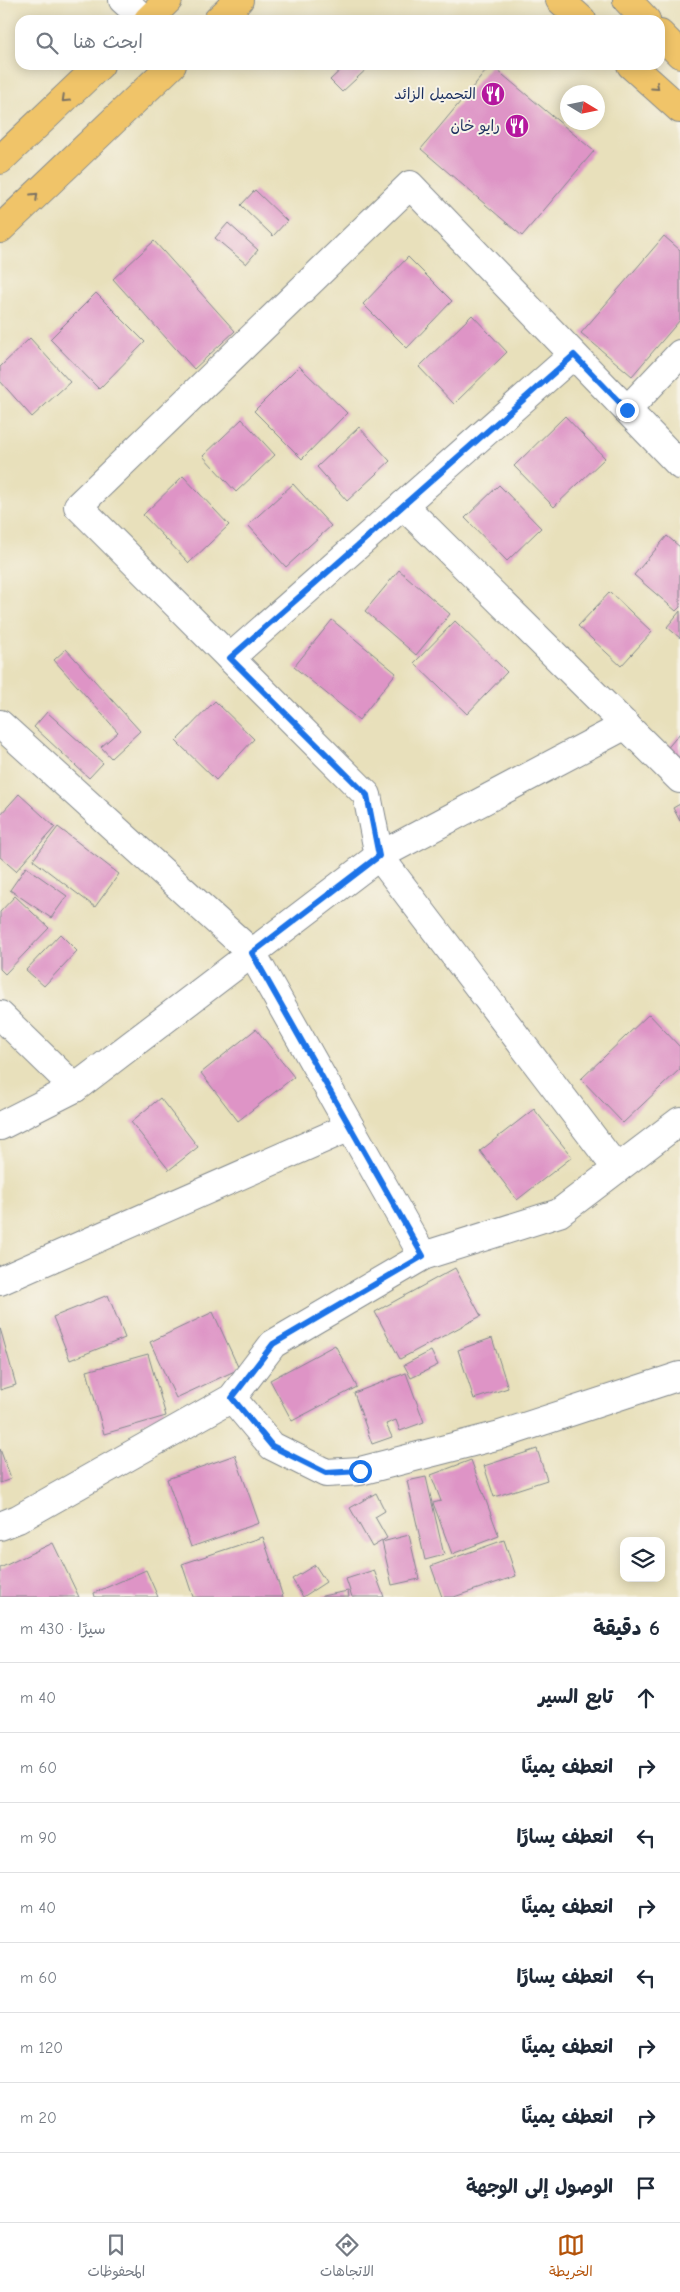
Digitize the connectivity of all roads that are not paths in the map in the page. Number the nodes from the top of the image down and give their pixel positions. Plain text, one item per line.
1 (123, 0) edge
2 (168, 0) edge
3 (239, 0) edge
4 (560, 0) edge
5 (627, 0) edge
6 (140, 15) edge
7 (152, 15) edge
8 (223, 15) edge
9 (576, 15) edge
10 (641, 15) edge
11 (665, 39) edge
12 (680, 54) edge
13 (95, 70) edge
14 (167, 70) edge
15 (637, 70) edge
16 (680, 109) edge
17 (0, 160) edge
18 (0, 229) edge
19 (680, 354) edge
20 (574, 355) junction
21 (627, 410) junction
22 (680, 465) edge
23 (403, 505) junction
24 (230, 658) junction
25 (0, 724) edge
26 (626, 725) junction
27 (680, 779) edge
28 (379, 856) junction
29 (252, 953) junction
30 (0, 1015) edge
31 (75, 1088) junction
32 (680, 1121) edge
33 (0, 1126) edge
34 (350, 1127) junction
35 (616, 1169) junction
36 (423, 1256) junction
37 (0, 1281) edge
38 (680, 1376) edge
39 (232, 1398) junction
40 (0, 1526) edge

1 - 6 street
2 - 7 main road
3 - 8 main road
4 - 9 main road
5 - 10 main road
11 - 12 main road
13 -> 17 main road
18 -> 14 main road
15 -> 16 main road
19 - 21 street
20 - 21 street
20 - 23 street
20 - 24 street
21 - 22 street
23 - 24 street
23 - 26 street
24 - 28 street
25 - 29 street
26 - 27 street
26 - 28 street
28 - 29 street
28 - 35 street
29 - 31 street
29 - 34 street
30 - 31 street
31 - 33 street
32 - 35 street
34 - 36 street
34 - 37 street
35 - 36 street
36 - 39 street
38 - 39 street
39 - 40 street

